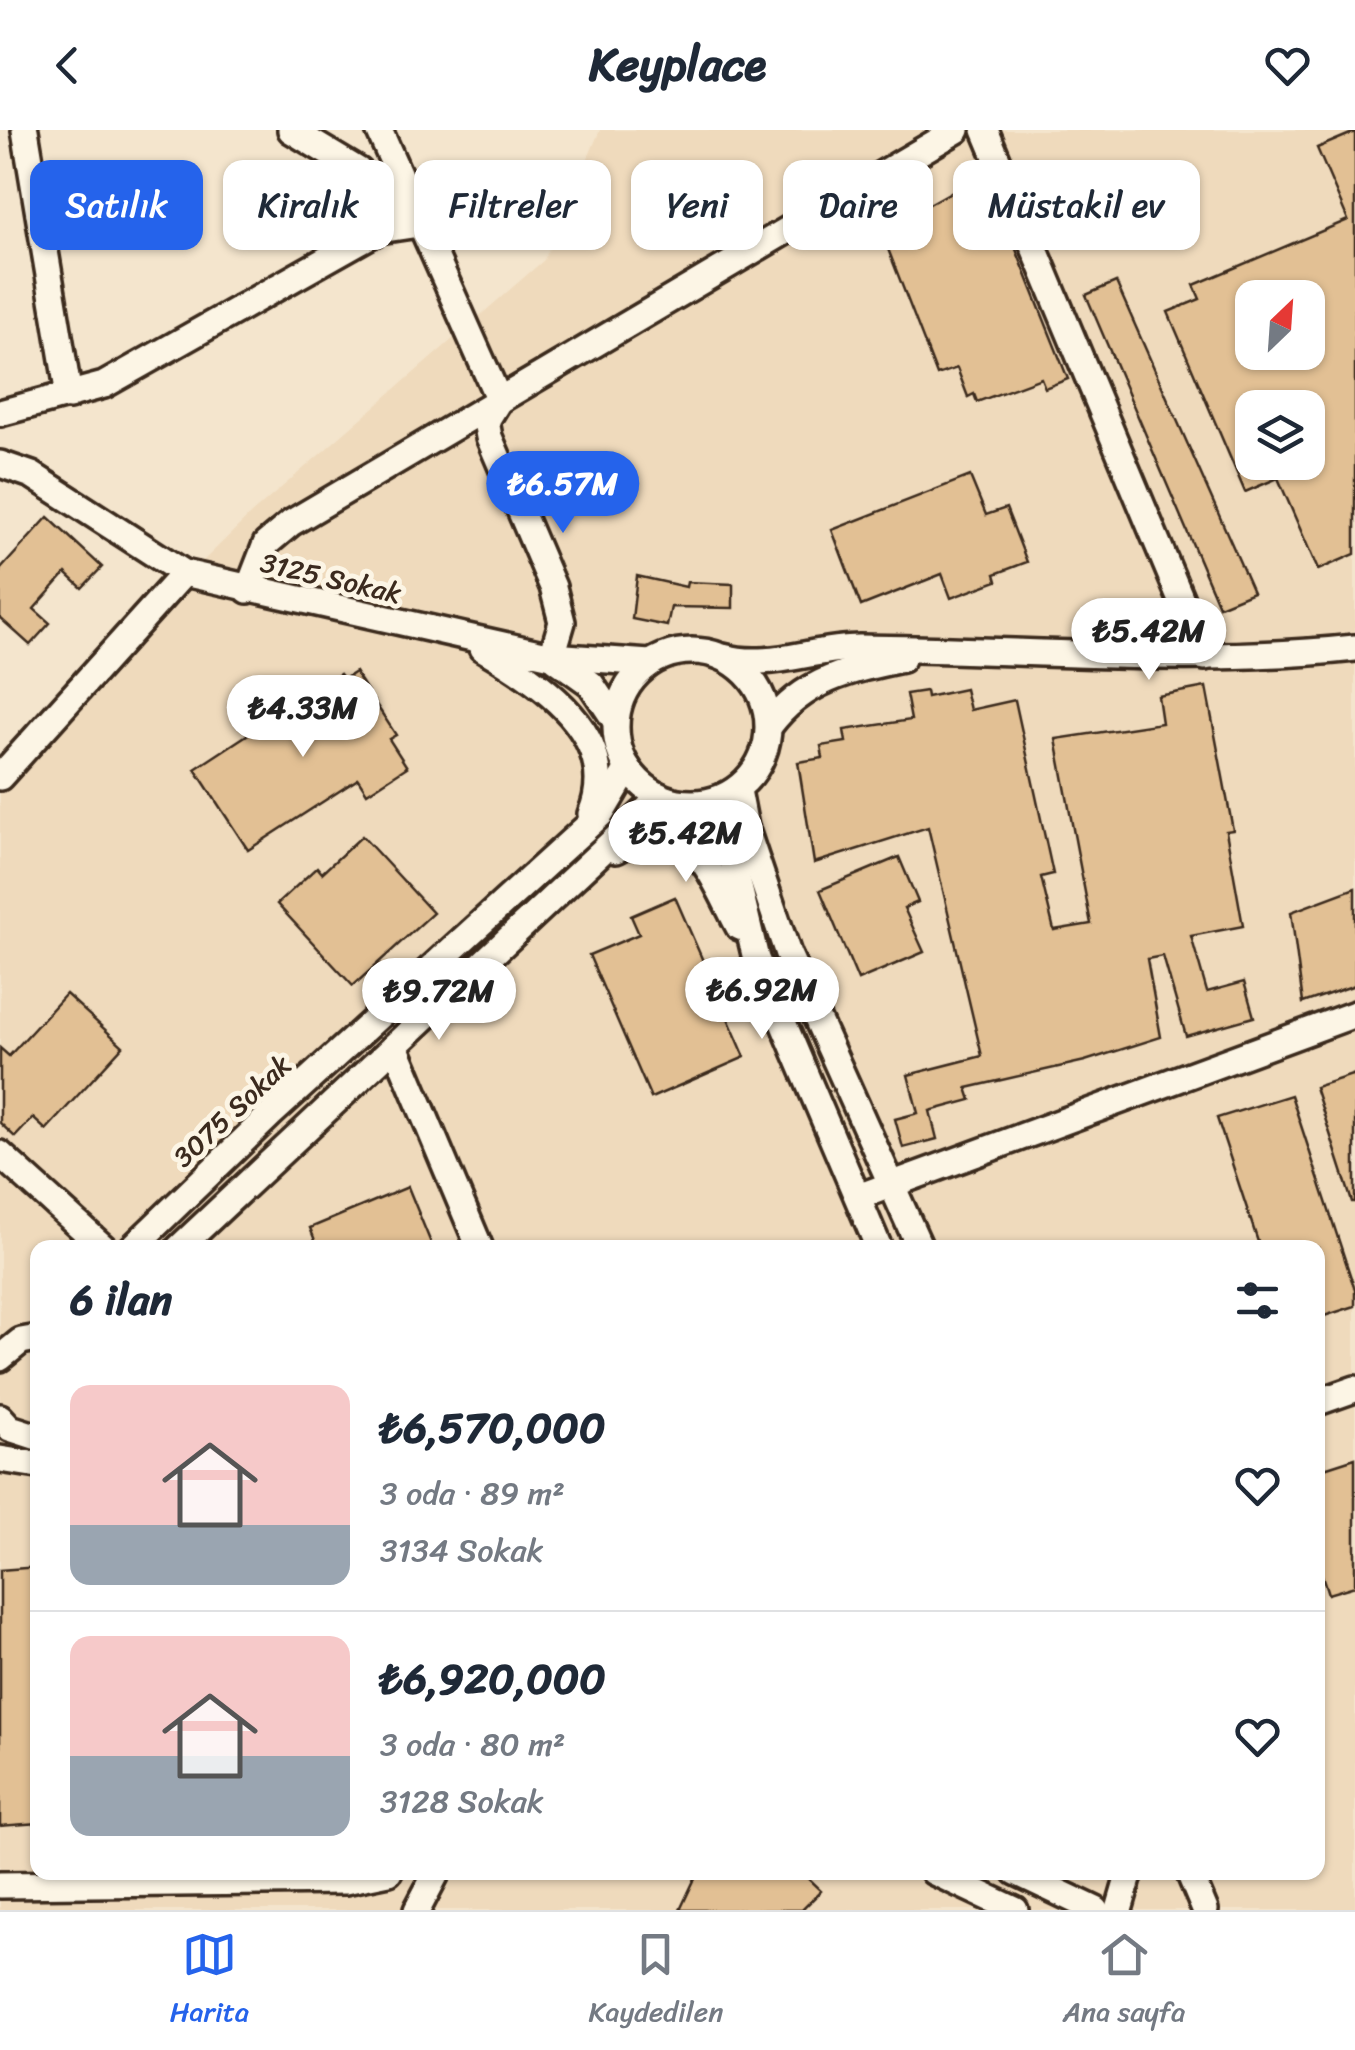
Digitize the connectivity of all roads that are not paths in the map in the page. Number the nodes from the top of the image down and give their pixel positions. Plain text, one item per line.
1 (26, 130) edge
2 (291, 130) edge
3 (379, 130) edge
4 (957, 130) edge
5 (985, 130) edge
6 (414, 212) edge
7 (414, 220) edge
8 (414, 225) edge
9 (431, 250) edge
10 (69, 396) junction
11 (499, 400) junction
12 (0, 413) edge
13 (0, 464) edge
14 (184, 573) junction
15 (248, 590) junction
16 (465, 638) junction
17 (1355, 648) edge
18 (941, 651) junction
19 (552, 656) junction
20 (724, 657) junction
21 (1205, 657) junction
22 (650, 663) junction
23 (616, 720) junction
24 (770, 725) junction
25 (628, 768) junction
26 (0, 777) edge
27 (738, 790) junction
28 (660, 797) junction
29 (702, 802) junction
30 (585, 828) junction
31 (590, 866) junction
32 (756, 959) junction
33 (1355, 1014) edge
34 (395, 1046) junction
35 (0, 1154) edge
36 (890, 1182) junction
37 (858, 1197) junction
38 (95, 1240) edge
39 (141, 1240) edge
40 (188, 1240) edge
41 (477, 1240) edge
42 (876, 1240) edge
43 (916, 1240) edge
44 (30, 1339) edge
45 (0, 1358) edge
46 (1355, 1390) edge
47 (1325, 1400) edge
48 (2, 1422) edge
49 (30, 1434) edge
50 (0, 1460) edge
51 (30, 1464) edge
52 (350, 1880) edge
53 (433, 1880) edge
54 (951, 1880) edge
55 (1033, 1880) edge
56 (1128, 1880) edge
57 (1192, 1880) edge
58 (0, 1885) edge
59 (418, 1910) edge
60 (1015, 1910) edge
61 (1096, 1910) edge
62 (1119, 1910) edge
63 (1205, 1910) edge

1 - 10 street
2 - 7 street
3 - 6 street
4 - 11 street
5 - 21 street
8 - 10 street
9 - 11 street
10 - 12 street
11 - 15 street
11 - 19 street
13 - 14 street, 3125 Sokak
14 - 15 street, 3125 Sokak
14 - 26 street
15 - 16 street, 3125 Sokak
16 - 19 street, 3125 Sokak
16 - 30 street, 3125 Sokak
17 - 21 street
18 - 20 street
18 - 21 street
18 - 24 street
19 - 22 street, 3125 Sokak
19 - 23 street, 3125 Sokak
20 - 22 street
20 - 24 street
22 - 23 street
23 - 25 street
24 - 27 street
25 - 28 street
25 - 30 street, 3075 Sokak
27 - 29 street
27 - 36 street
28 - 29 street
28 - 31 street
29 - 32 street
30 - 39 street, 3075 Sokak
31 - 32 street
31 - 34 street
32 - 37 street
33 - 36 street
34 - 40 street
34 - 41 street
35 - 38 street
36 - 37 street
36 - 43 street
37 - 42 street
44 - 45 street
46 - 47 street
48 - 49 street
50 - 51 street
52 - 58 street
53 - 59 street
54 - 60 street
55 - 61 street
56 - 62 street
57 - 63 street

